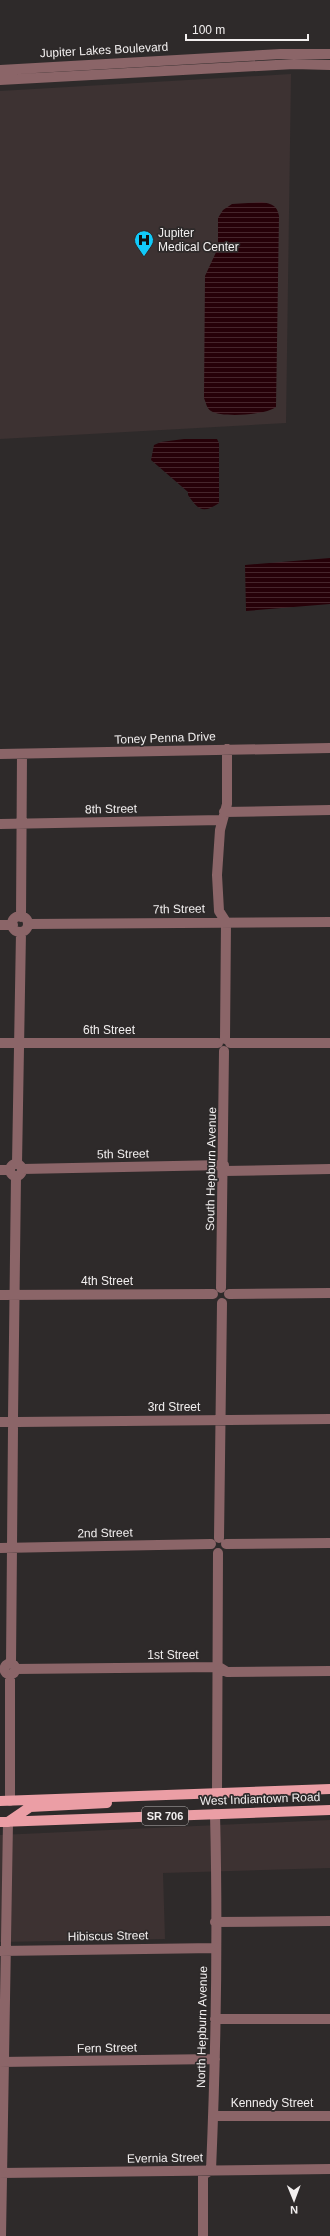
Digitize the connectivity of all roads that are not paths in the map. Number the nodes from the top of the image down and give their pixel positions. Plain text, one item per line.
1 (330, 54) edge
2 (330, 65) edge
3 (0, 70) edge
4 (0, 80) edge
5 (330, 748) edge
6 (226, 750) junction
7 (0, 754) edge
8 (22, 754) junction
9 (330, 810) edge
10 (223, 816) junction
11 (0, 824) edge
12 (22, 824) junction
13 (25, 920) junction
14 (226, 922) junction
15 (330, 922) edge
16 (0, 925) edge
17 (13, 925) junction
18 (21, 932) junction
19 (19, 1042) junction
20 (0, 1043) edge
21 (330, 1043) edge
22 (224, 1044) junction
23 (224, 1168) junction
24 (330, 1169) edge
25 (13, 1170) edge
26 (225, 1291) junction
27 (330, 1293) edge
28 (15, 1294) junction
29 (213, 1294) junction
30 (0, 1295) edge
31 (222, 1303) junction
32 (330, 1419) edge
33 (221, 1420) junction
34 (10, 1422) edge
35 (218, 1542) junction
36 (330, 1543) edge
37 (0, 1548) edge
38 (12, 1548) junction
39 (218, 1667) junction
40 (8, 1669) edge
41 (330, 1671) edge
42 (330, 1789) edge
43 (217, 1792) junction
44 (158, 1795) junction
45 (5, 1801) edge
46 (0, 1809) edge
47 (330, 1810) edge
48 (215, 1814) junction
49 (4, 1822) edge
50 (215, 1922) junction
51 (330, 1922) edge
52 (216, 1948) junction
53 (3, 1951) edge
54 (330, 2018) edge
55 (216, 2019) junction
56 (215, 2059) junction
57 (2, 2062) edge
58 (214, 2116) junction
59 (330, 2116) edge
60 (330, 2169) edge
61 (211, 2170) junction
62 (1, 2173) edge
63 (1, 2236) edge
64 (203, 2236) edge

1 - 3 street, Jupiter Lakes Boulevard
2 - 4 street, Jupiter Lakes Boulevard
5 - 6 street, Toney Penna Drive
6 - 8 street, Toney Penna Drive
6 - 10 street, South Hepburn Avenue
7 - 8 street, Toney Penna Drive
8 - 12 street
9 - 10 street, 8th Street
10 - 12 street, 8th Street
10 - 14 street, South Hepburn Avenue
11 - 12 street, 8th Street
12 - 13 street
13 - 14 street, 7th Street
13 - 17 street
13 - 18 street
14 - 15 street, 7th Street
14 - 22 street, South Hepburn Avenue
16 - 17 street
17 - 18 street
18 - 19 street
19 - 20 street, 6th Street
19 - 22 street, 6th Street
19 - 25 street
21 - 22 street, 6th Street
22 - 23 street, South Hepburn Avenue
23 - 24 street, 5th Street
23 - 25 street, 5th Street
23 - 26 street, South Hepburn Avenue
25 - 28 street
26 - 27 street
26 - 29 street
26 - 31 street
28 - 29 street, 4th Street
28 - 30 street, 4th Street
28 - 34 street
29 - 31 street
31 - 33 street
32 - 33 street, 3rd Street
33 - 34 street, 3rd Street
33 - 35 street
34 - 38 street
35 - 36 street, 2nd Street
35 - 38 street, 2nd Street
35 - 39 street
37 - 38 street, 2nd Street
38 - 40 street
39 - 40 street, 1st Street
39 - 41 street, 1st Street
39 - 43 street
40 - 45 street
42 - 43 main road, West Indiantown Road / SR 706
43 - 44 main road, West Indiantown Road / SR 706
44 - 45 main road, West Indiantown Road / SR 706
44 - 49 main road
45 - 46 main road
47 - 48 main road, West Indiantown Road / SR 706
48 - 49 main road, West Indiantown Road / SR 706
48 - 50 street, North Hepburn Avenue
49 - 53 street
50 - 51 street
50 - 52 street, North Hepburn Avenue
52 - 53 street, Hibiscus Street
52 - 55 street, North Hepburn Avenue
53 - 57 street
54 - 55 street
55 - 56 street, North Hepburn Avenue
56 - 57 street, Fern Street
56 - 58 street, North Hepburn Avenue
57 - 62 street
58 - 59 street, Kennedy Street
58 - 61 street, North Hepburn Avenue
60 - 61 street, Evernia Street
61 - 62 street, Evernia Street
61 - 64 street, North Hepburn Avenue
62 - 63 street

